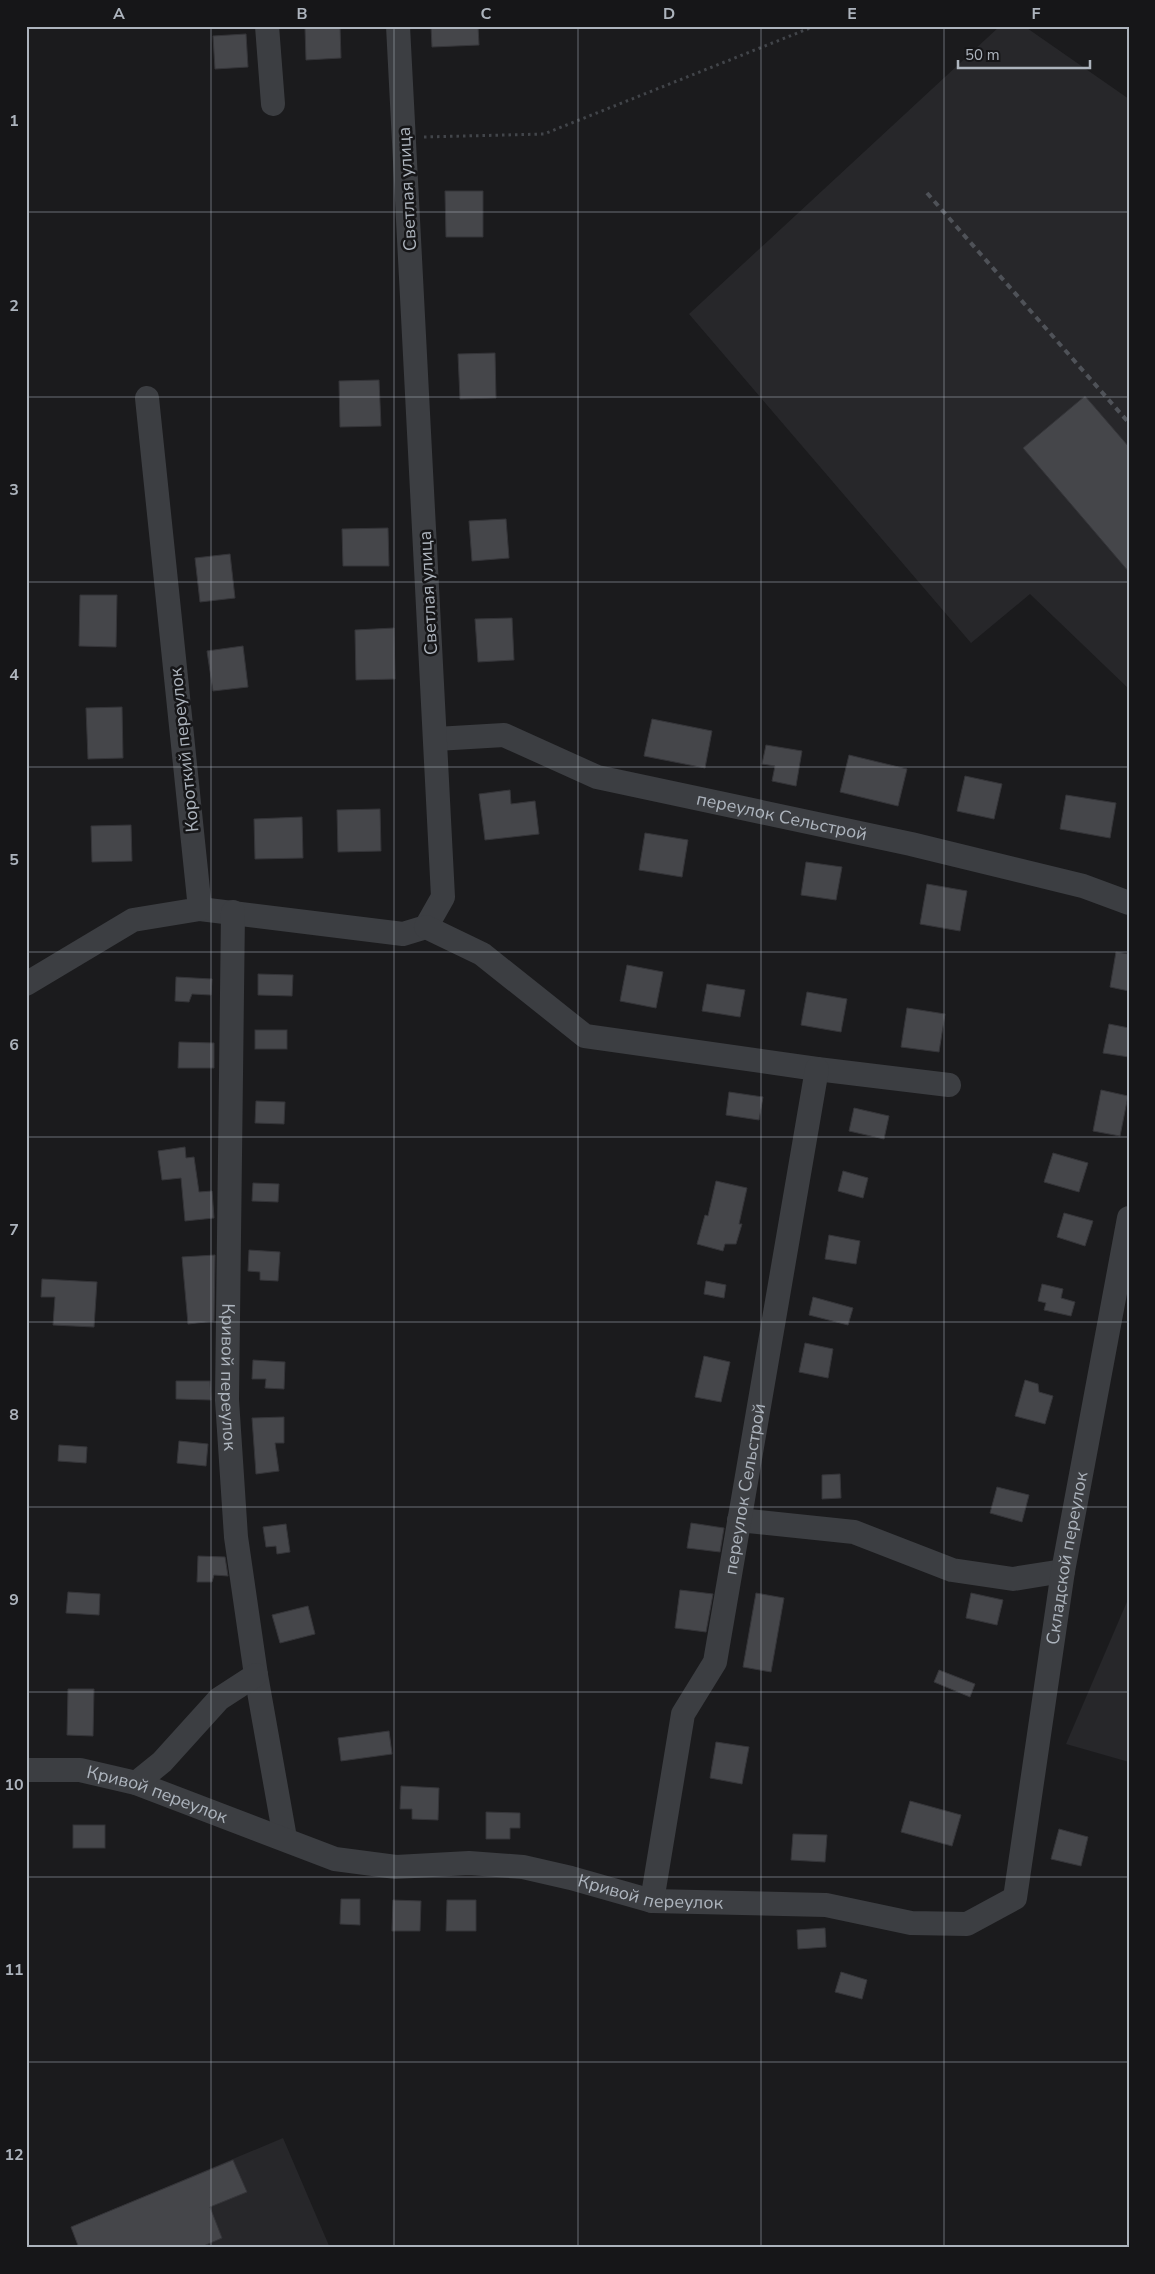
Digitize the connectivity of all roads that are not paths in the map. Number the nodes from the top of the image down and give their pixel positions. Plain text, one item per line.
1 (267, 26) edge
2 (398, 26) edge
3 (273, 104) dead end
4 (147, 398) dead end
5 (436, 739) junction
6 (1129, 904) edge
7 (200, 910) junction
8 (233, 912) junction
9 (426, 927) junction
10 (26, 984) edge
11 (817, 1069) junction
12 (949, 1085) dead end
13 (1129, 1218) edge
14 (739, 1520) junction
15 (1062, 1571) junction
16 (256, 1675) junction
17 (26, 1770) edge
18 (136, 1783) junction
19 (285, 1838) junction
20 (1015, 1898) joint
21 (652, 1901) junction

1 - 3 street
2 - 5 street, Светлая улица
4 - 7 street, Короткий переулок
5 - 6 street, переулок Сельстрой
5 - 9 street, Светлая улица
7 - 8 street
7 - 10 street
8 - 9 street
8 - 16 street, Кривой переулок
9 - 11 street
11 - 12 street
11 - 14 street, переулок Сельстрой
13 - 15 street, Складской переулок
14 - 15 street
14 - 21 street, переулок Сельстрой
15 - 20 street, Складской переулок
16 - 18 street
16 - 19 street, Кривой переулок
17 - 18 street, Кривой переулок
18 - 19 street, Кривой переулок
19 - 21 street, Кривой переулок
20 - 21 street, Кривой переулок

